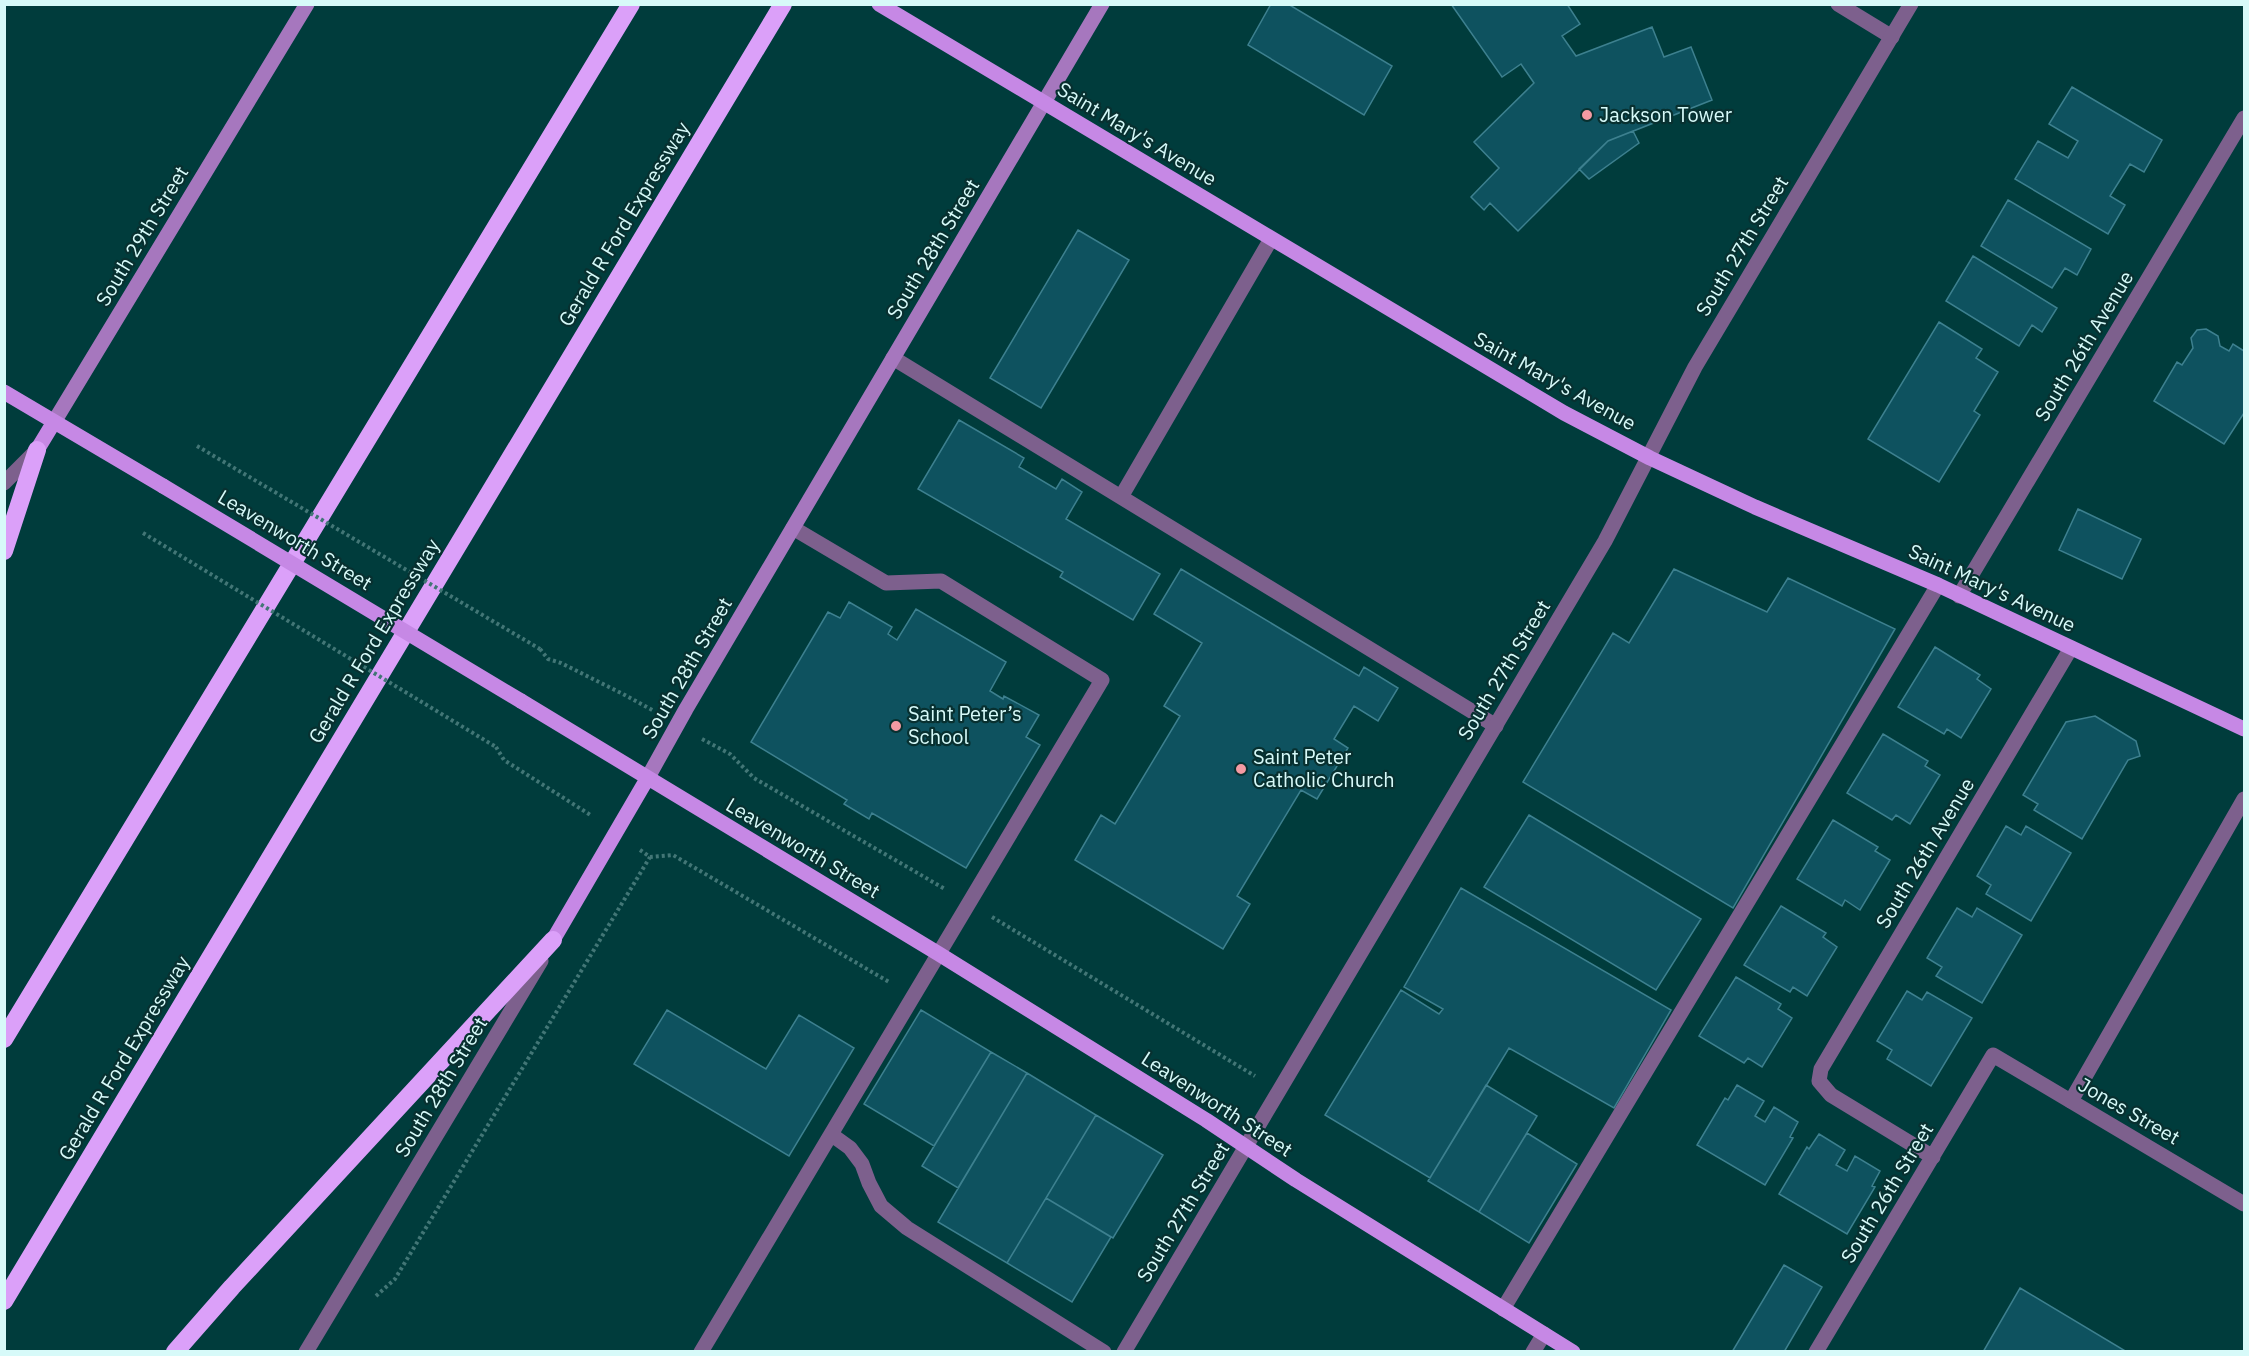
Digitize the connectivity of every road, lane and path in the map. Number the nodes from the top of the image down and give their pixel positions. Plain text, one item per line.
1 (307, 4) edge
2 (631, 4) edge
3 (783, 4) edge
4 (879, 4) edge
5 (1102, 4) edge
6 (1839, 4) edge
7 (1911, 4) edge
8 (1892, 37) junction
9 (1044, 103) junction
10 (2244, 118) edge
11 (1270, 239) junction
12 (893, 358) junction
13 (4, 392) edge
14 (54, 422) junction
15 (197, 446) dead end
16 (36, 450) junction
17 (1650, 458) junction
18 (4, 483) edge
19 (1121, 497) junction
20 (793, 528) junction
21 (143, 533) dead end
22 (4, 550) edge
23 (1938, 585) junction
24 (1959, 596) junction
25 (2071, 648) junction
26 (2243, 724) edge
27 (677, 725) junction
28 (1496, 726) junction
29 (647, 779) junction
30 (2244, 800) edge
31 (616, 832) junction
32 (650, 857) junction
33 (970, 903) junction
34 (553, 940) junction
35 (939, 954) junction
36 (914, 997) junction
37 (4, 1039) edge
38 (1993, 1055) joint
39 (1279, 1091) junction
40 (2071, 1101) junction
41 (832, 1135) junction
42 (1246, 1146) junction
43 (1933, 1157) junction
44 (2244, 1204) edge
45 (4, 1301) edge
46 (371, 1301) dead end
47 (1503, 1309) junction
48 (1544, 1334) junction
49 (175, 1352) edge
50 (306, 1352) edge
51 (701, 1352) edge
52 (1104, 1352) edge
53 (1124, 1352) edge
54 (1533, 1352) edge
55 (1573, 1352) edge
56 (1816, 1352) edge

1 - 14 main road, South 29th Street
2 - 37 highway
3 - 45 highway, Gerald R Ford Expressway
4 - 9 main road, Saint Mary's Avenue
5 - 9 main road, South 28th Street
6 - 8 street
7 - 8 street, South 27th Street
8 - 17 street, South 27th Street
9 - 11 main road, Saint Mary's Avenue
9 - 12 main road, South 28th Street
10 - 24 street, South 26th Avenue
11 - 17 main road, Saint Mary's Avenue
11 - 19 street
12 - 19 street
12 - 20 main road, South 28th Street
13 - 14 main road, Leavenworth Street
14 - 16 main road, South 29th Street
14 - 29 main road, Leavenworth Street, bridge
15 - 27 path, bridge
16 - 18 street, South 29th Street
16 - 22 highway
17 - 23 main road, Saint Mary's Avenue
17 - 28 street, South 27th Street
19 - 28 street
20 - 27 main road, South 28th Street
20 - 33 street
21 - 31 path, bridge
23 - 24 main road, Saint Mary's Avenue
23 - 47 street
24 - 25 main road, Saint Mary's Avenue
25 - 26 main road, Saint Mary's Avenue
25 - 43 street, South 26th Avenue
27 - 29 main road, South 28th Street
27 - 33 path
28 - 39 street, South 27th Street
29 - 31 main road, South 28th Street
29 - 35 main road, Leavenworth Street
30 - 40 street
31 - 32 path
31 - 34 main road, South 28th Street
32 - 36 path
32 - 46 path
33 - 35 street
33 - 39 path
34 - 49 highway
34 - 50 street, South 28th Street
35 - 36 street
35 - 42 main road, Leavenworth Street
36 - 41 street
38 - 40 street, Jones Street
38 - 43 street, South 26th Street
39 - 42 street, South 27th Street
40 - 44 street, Jones Street
41 - 51 street
41 - 52 street
42 - 47 main road, Leavenworth Street
42 - 53 street, South 27th Street
43 - 56 street, South 26th Street
47 - 48 main road, Leavenworth Street
48 - 54 street
48 - 55 main road, Leavenworth Street

